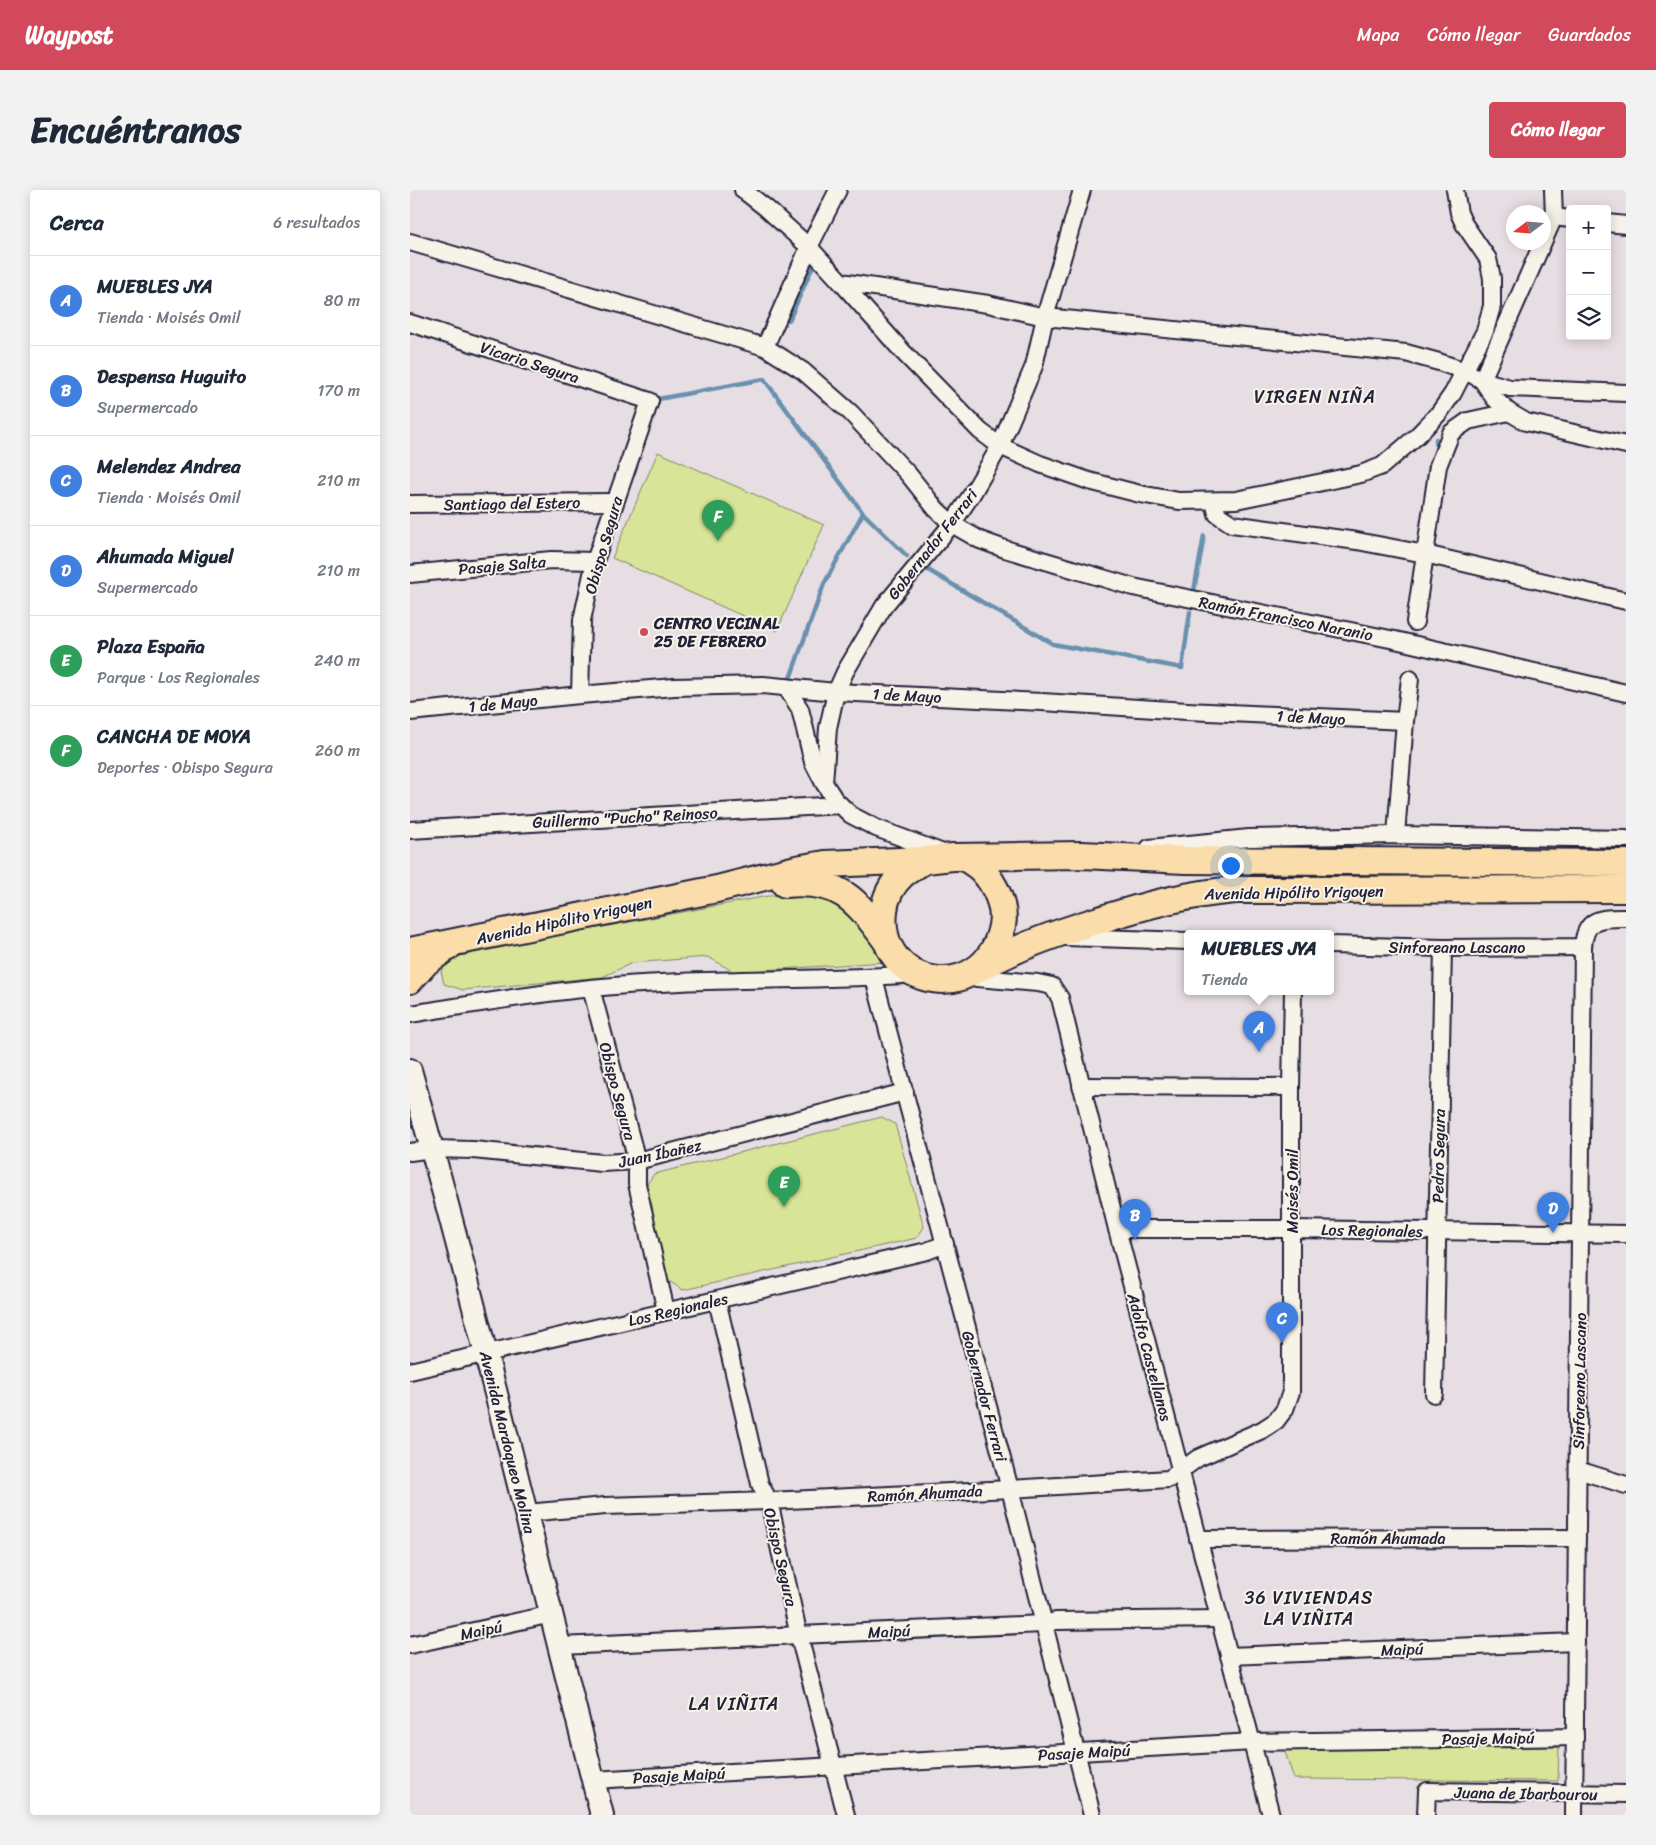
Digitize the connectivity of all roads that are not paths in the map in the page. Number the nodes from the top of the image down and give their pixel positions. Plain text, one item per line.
1 (743, 190) edge
2 (838, 190) edge
3 (1082, 190) edge
4 (1455, 190) edge
5 (1553, 190) edge
6 (1562, 218) edge
7 (1611, 224) edge
8 (1626, 226) edge
9 (410, 242) edge
10 (809, 247) junction
11 (841, 282) junction
12 (1045, 317) junction
13 (410, 323) edge
14 (765, 347) junction
15 (1465, 371) junction
16 (1482, 380) junction
17 (1626, 393) edge
18 (650, 401) joint
19 (1509, 412) junction
20 (1626, 445) edge
21 (1000, 446) junction
22 (1214, 501) junction
23 (614, 502) junction
24 (410, 504) edge
25 (952, 524) junction
26 (1425, 554) junction
27 (595, 561) junction
28 (410, 574) edge
29 (1626, 601) edge
30 (1415, 622) dead end
31 (1410, 679) dead end
32 (786, 687) junction
33 (836, 692) junction
34 (1626, 693) edge
35 (580, 695) junction
36 (410, 712) edge
37 (1405, 721) junction
38 (824, 783) junction
39 (840, 805) junction
40 (410, 830) edge
41 (1396, 835) junction
42 (1626, 839) edge
43 (1082, 855) junction
44 (958, 857) junction
45 (924, 860) junction
46 (1626, 863) edge
47 (1626, 888) edge
48 (717, 889) junction
49 (1626, 918) edge
50 (1047, 936) junction
51 (885, 939) junction
52 (1184, 940) edge
53 (454, 943) junction
54 (1334, 945) edge
55 (1583, 947) junction
56 (1443, 948) junction
57 (410, 951) edge
58 (917, 974) junction
59 (969, 974) junction
60 (874, 978) junction
61 (410, 980) edge
62 (590, 988) junction
63 (1293, 995) edge
64 (410, 1014) edge
65 (410, 1070) edge
66 (1081, 1086) junction
67 (1291, 1087) junction
68 (906, 1092) junction
69 (432, 1149) junction
70 (410, 1152) edge
71 (637, 1161) junction
72 (1117, 1229) junction
73 (1292, 1229) junction
74 (1437, 1231) junction
75 (1580, 1233) junction
76 (1626, 1234) edge
77 (945, 1244) junction
78 (717, 1300) junction
79 (666, 1311) junction
80 (485, 1353) junction
81 (410, 1371) edge
82 (1291, 1392) joint
83 (1434, 1394) dead end
84 (1180, 1470) junction
85 (1578, 1470) junction
86 (1626, 1485) edge
87 (1010, 1489) junction
88 (769, 1501) junction
89 (526, 1513) junction
90 (1577, 1538) junction
91 (1198, 1539) junction
92 (552, 1614) junction
93 (1219, 1619) junction
94 (1042, 1624) junction
95 (799, 1636) junction
96 (1576, 1642) junction
97 (410, 1645) edge
98 (560, 1646) junction
99 (1229, 1656) junction
100 (1575, 1736) junction
101 (1253, 1742) junction
102 (1076, 1752) junction
103 (833, 1766) junction
104 (593, 1780) junction
105 (1574, 1793) junction
106 (1626, 1794) edge
107 (602, 1815) edge
108 (846, 1815) edge
109 (1092, 1815) edge
110 (1271, 1815) edge
111 (1426, 1815) edge
112 (1574, 1815) edge

1 - 10 street
2 - 10 street
3 - 12 street, Gobernador Ferrari
4 - 15 street
5 - 6 street
6 - 16 street
7 - 8 street
9 - 14 street, Ramón Francisco Naranio
10 - 11 street
10 - 14 street
11 - 12 street
11 - 21 street
12 - 15 street
12 - 21 street, Gobernador Ferrari
13 - 18 street, Vicario Segura
14 - 25 street, Ramón Francisco Naranio
15 - 16 street
15 - 22 street
16 - 17 street
16 - 19 street
18 - 23 street, Obispo Segura
19 - 20 street
19 - 26 street
21 - 22 street
21 - 25 street, Gobernador Ferrari
22 - 26 street
23 - 24 street, Santiago del Estero
23 - 27 street, Obispo Segura
25 - 33 street, Gobernador Ferrari
25 - 34 street, Ramón Francisco Naranio
26 - 29 street
26 - 30 street
27 - 28 street, Pasaje Salta
27 - 35 street, Obispo Segura
31 - 37 street
32 - 33 street, 1 de Mayo
32 - 35 street, 1 de Mayo
32 - 38 street
33 - 37 street, 1 de Mayo
33 - 38 street, Gobernador Ferrari
35 - 36 street, 1 de Mayo
37 - 41 street
38 - 39 street
39 - 40 street, Guillermo "Pucho" Reinoso
39 - 44 street
41 - 42 street
41 - 43 street
43 - 44 main road, Avenida Hipólito Yrigoyen
43 - 46 main road, Avenida Hipólito Yrigoyen
44 - 45 main road
44 - 59 main road
45 - 48 main road, Avenida Hipólito Yrigoyen
45 - 51 main road
47 - 50 main road, Avenida Hipólito Yrigoyen
48 - 51 main road, Avenida Hipólito Yrigoyen
48 - 53 main road, Avenida Hipólito Yrigoyen
49 - 55 street, Sinforeano Lascano
50 - 52 street
50 - 59 main road, Avenida Hipólito Yrigoyen
51 - 58 main road
53 - 57 main road, Avenida Hipólito Yrigoyen
53 - 61 main road
54 - 56 street, Sinforeano Lascano
55 - 56 street, Sinforeano Lascano
55 - 75 street, Sinforeano Lascano
56 - 74 street, Pedro Segura
58 - 59 main road
58 - 60 street
59 - 66 street, Adolfo Castellanos
60 - 62 street
60 - 68 street, Gobernador Ferrari
62 - 64 street
62 - 71 street, Obispo Segura
63 - 67 street, Moisés Omil
65 - 69 street, Avenida Mardoqueo Molina
66 - 67 street
66 - 72 street, Adolfo Castellanos
67 - 73 street, Moisés Omil
68 - 71 street, Juan Ibañez
68 - 77 street, Gobernador Ferrari
69 - 70 street, Juan Ibañez
69 - 71 street, Juan Ibañez
69 - 80 street, Avenida Mardoqueo Molina
71 - 79 street, Obispo Segura
72 - 73 street, Los Regionales
72 - 84 street, Adolfo Castellanos
73 - 74 street, Los Regionales
73 - 82 street, Moisés Omil
74 - 75 street, Los Regionales
74 - 83 street, Pedro Segura
75 - 76 street, Los Regionales
75 - 85 street, Sinforeano Lascano
77 - 78 street, Los Regionales
77 - 87 street, Gobernador Ferrari
78 - 79 street, Los Regionales
78 - 88 street, Obispo Segura
79 - 80 street, Los Regionales
80 - 81 street, Los Regionales
80 - 89 street, Avenida Mardoqueo Molina
82 - 84 street, Ramón Ahumada
84 - 87 street, Ramón Ahumada
84 - 91 street, Adolfo Castellanos
85 - 86 street
85 - 90 street, Sinforeano Lascano
87 - 88 street, Ramón Ahumada
87 - 94 street, Gobernador Ferrari
88 - 89 street, Ramón Ahumada
88 - 95 street, Obispo Segura
89 - 92 street, Avenida Mardoqueo Molina
90 - 91 street, Ramón Ahumada
90 - 96 street, Sinforeano Lascano
91 - 93 street, Adolfo Castellanos
92 - 97 street, Maipú
92 - 98 street, Avenida Mardoqueo Molina
93 - 94 street, Maipú
93 - 99 street, Adolfo Castellanos
94 - 95 street, Maipú
94 - 102 street, Gobernador Ferrari
95 - 98 street, Maipú
95 - 103 street, Obispo Segura
96 - 99 street, Maipú
96 - 100 street, Sinforeano Lascano
98 - 104 street, Avenida Mardoqueo Molina
99 - 101 street, Adolfo Castellanos
100 - 101 street, Pasaje Maipú
100 - 105 street, Sinforeano Lascano
101 - 102 street, Pasaje Maipú
101 - 110 street, Adolfo Castellanos
102 - 103 street, Pasaje Maipú
102 - 109 street, Gobernador Ferrari
103 - 104 street, Pasaje Maipú
103 - 108 street, Obispo Segura
104 - 107 street, Avenida Mardoqueo Molina
105 - 106 street, Juana de Ibarbourou
105 - 111 street, Juana de Ibarbourou
105 - 112 street, Sinforeano Lascano

